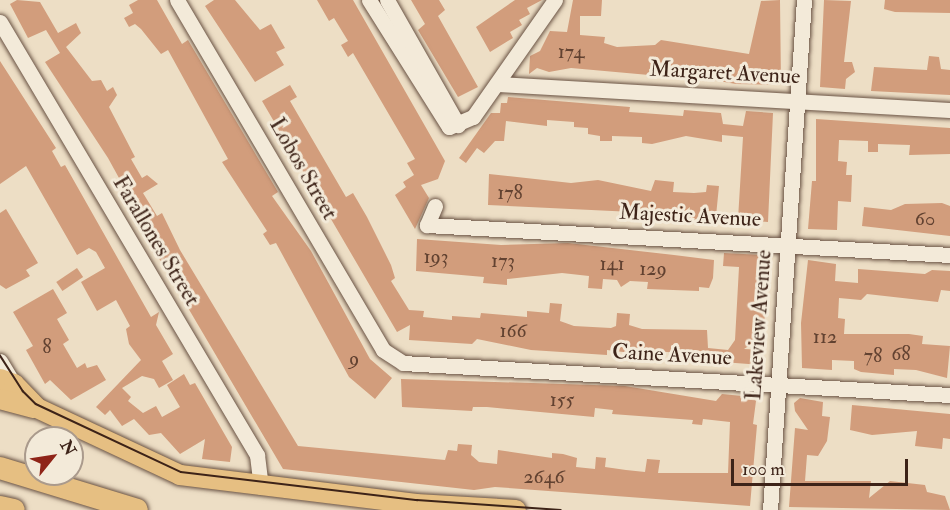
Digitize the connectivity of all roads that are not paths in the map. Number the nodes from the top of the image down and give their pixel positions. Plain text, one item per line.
1 (177, 0) edge
2 (369, 0) edge
3 (387, 0) edge
4 (555, 0) edge
5 (804, 0) edge
6 (0, 22) edge
7 (496, 84) junction
8 (797, 100) junction
9 (950, 110) edge
10 (458, 125) junction
11 (435, 206) dead end
12 (787, 244) junction
13 (950, 255) edge
14 (394, 357) joint
15 (0, 361) edge
16 (5, 384) edge
17 (778, 384) junction
18 (950, 395) edge
19 (0, 399) edge
20 (37, 408) junction
21 (0, 468) edge
22 (261, 487) junction
23 (0, 507) edge
24 (14, 510) edge
25 (137, 510) edge
26 (516, 510) edge
27 (770, 510) edge

1 - 14 street, Lobos Street
2 - 10 street
3 - 10 street
4 - 7 street
5 - 8 street, Lakeview Avenue
6 - 22 street, Farallones Street
7 - 8 street, Margaret Avenue
7 - 10 street
8 - 9 street, Margaret Avenue
8 - 12 street, Lakeview Avenue
11 - 12 street, Majestic Avenue
12 - 13 street, Majestic Avenue
12 - 17 street, Lakeview Avenue
14 - 17 street, Caine Avenue
15 - 16 street
16 - 20 main road
17 - 18 street, Caine Avenue
17 - 27 street, Lakeview Avenue
19 - 20 main road
20 - 22 main road
21 - 25 highway
22 - 26 main road
23 - 24 highway

